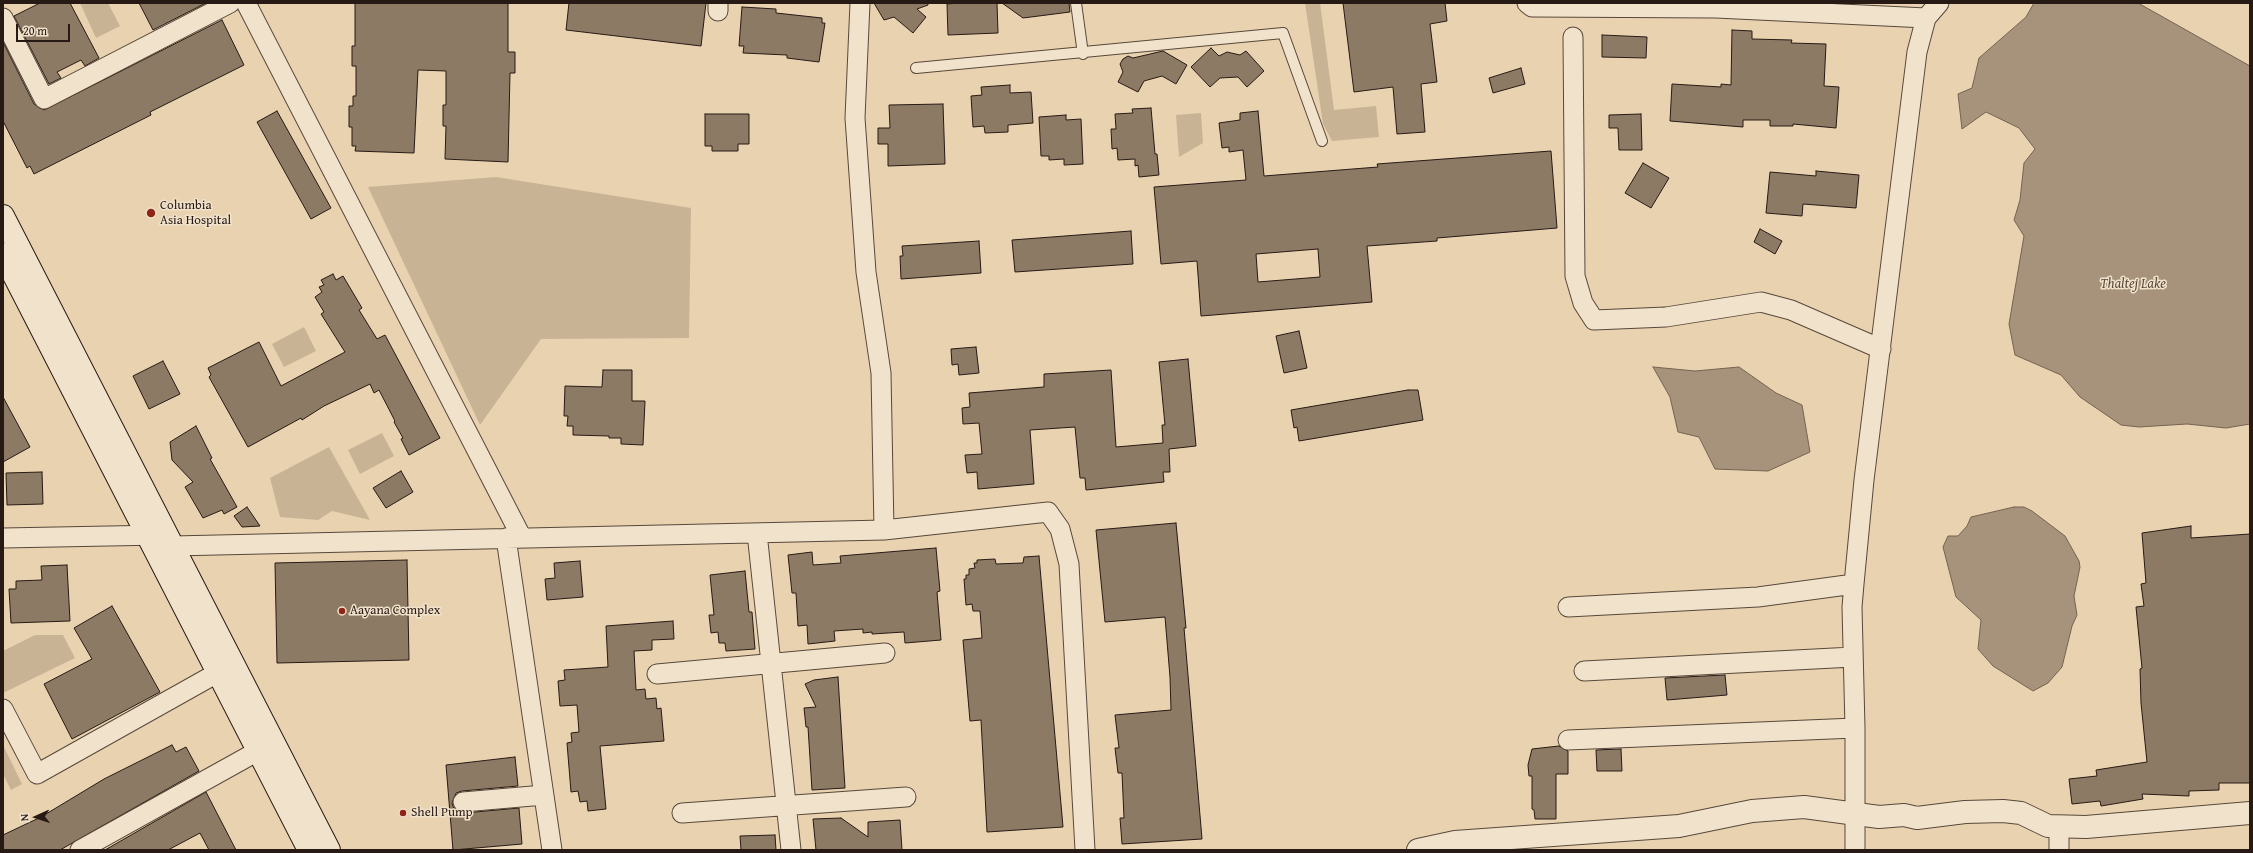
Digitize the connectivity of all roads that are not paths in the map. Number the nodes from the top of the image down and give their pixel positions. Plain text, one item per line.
1 (230, 3) edge
2 (246, 3) edge
3 (860, 3) edge
4 (1076, 3) edge
5 (1527, 3) edge
6 (1939, 3) edge
7 (3, 18) edge
8 (1926, 18) junction
9 (1573, 36) dead end
10 (1083, 54) junction
11 (916, 68) dead end
12 (1322, 141) dead end
13 (3, 216) edge
14 (3, 254) edge
15 (1881, 349) junction
16 (884, 530) junction
17 (757, 533) junction
18 (3, 538) edge
19 (514, 538) junction
20 (163, 539) junction
21 (1854, 584) junction
22 (1568, 607) dead end
23 (885, 653) dead end
24 (1853, 657) junction
25 (771, 663) junction
26 (1584, 671) dead end
27 (219, 672) junction
28 (657, 674) dead end
29 (3, 709) edge
30 (1855, 728) junction
31 (1568, 740) dead end
32 (258, 751) junction
33 (544, 795) junction
34 (906, 797) dead end
35 (463, 802) dead end
36 (786, 806) junction
37 (682, 813) dead end
38 (2250, 813) edge
39 (1856, 814) junction
40 (2059, 826) junction
41 (80, 850) edge
42 (310, 850) edge
43 (329, 850) edge
44 (552, 850) edge
45 (791, 850) edge
46 (1086, 850) edge
47 (1418, 850) edge
48 (1855, 850) edge
49 (2059, 850) edge

1 - 7 street
2 - 19 street
3 - 16 street
4 - 10 lane
5 - 8 street
6 - 8 street
8 - 15 street
9 - 15 street
10 - 11 lane
10 - 12 lane
13 - 20 main road
14 - 20 main road
15 - 21 street
16 - 17 street
16 - 46 street
17 - 19 street
17 - 25 street
18 - 20 street
19 - 20 street
19 - 33 street
20 - 27 main road
20 - 43 main road
21 - 22 street
21 - 24 street
23 - 25 street
24 - 26 street
24 - 30 street
25 - 28 street
25 - 36 street
27 - 29 street
27 - 32 main road
30 - 31 street
30 - 39 street
32 - 41 street
32 - 42 main road
33 - 35 street
33 - 44 street
34 - 36 street
36 - 37 street
36 - 45 street
38 - 40 main road
39 - 40 main road
39 - 47 main road
39 - 48 street
40 - 49 street

